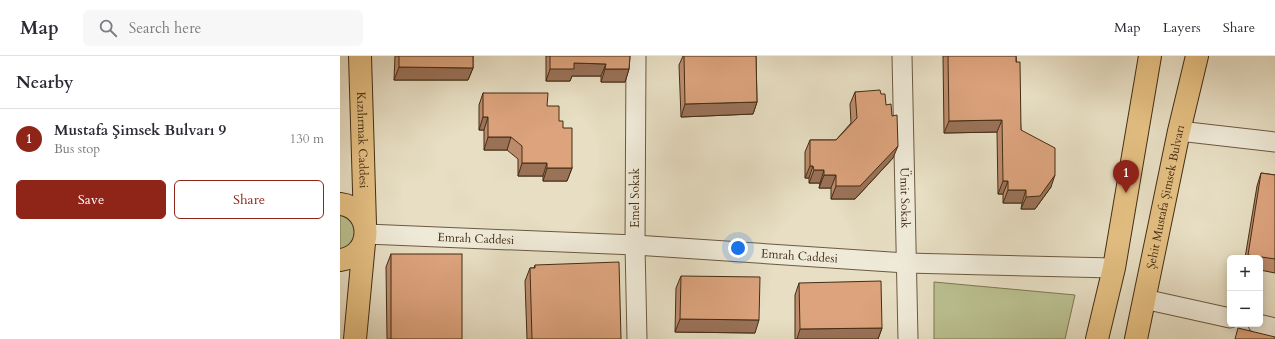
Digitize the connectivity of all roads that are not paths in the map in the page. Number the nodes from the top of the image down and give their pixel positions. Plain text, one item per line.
1 (360, 56) edge
2 (636, 56) edge
3 (902, 56) edge
4 (1197, 56) edge
5 (1149, 60) edge
6 (1179, 130) junction
7 (1275, 142) edge
8 (340, 204) edge
9 (365, 234) junction
10 (635, 245) junction
11 (340, 260) edge
12 (906, 263) junction
13 (1114, 268) junction
14 (1144, 299) junction
15 (1227, 317) edge
16 (1263, 325) edge
17 (1275, 328) edge
18 (355, 339) edge
19 (637, 339) edge
20 (908, 339) edge
21 (1097, 339) edge
22 (1136, 339) edge

1 - 9 main road, Kızılırmak Caddesi
2 - 10 street, Emel Sokak
3 - 12 street, Ümit Sokak
4 - 6 main road, Şehit Mustafa Şimsek Bulvarı
5 - 13 main road
6 - 7 street
6 - 14 main road, Şehit Mustafa Şimsek Bulvarı
8 - 9 main road
9 - 10 street, Emrah Caddesi
9 - 11 main road
9 - 18 main road, Kızılırmak Caddesi
10 - 12 street, Emrah Caddesi
10 - 19 street, Emel Sokak
12 - 13 street, Emrah Caddesi
12 - 20 street, Ümit Sokak
13 - 21 main road
14 - 15 street
14 - 22 main road, Şehit Mustafa Şimsek Bulvarı
16 - 17 street

